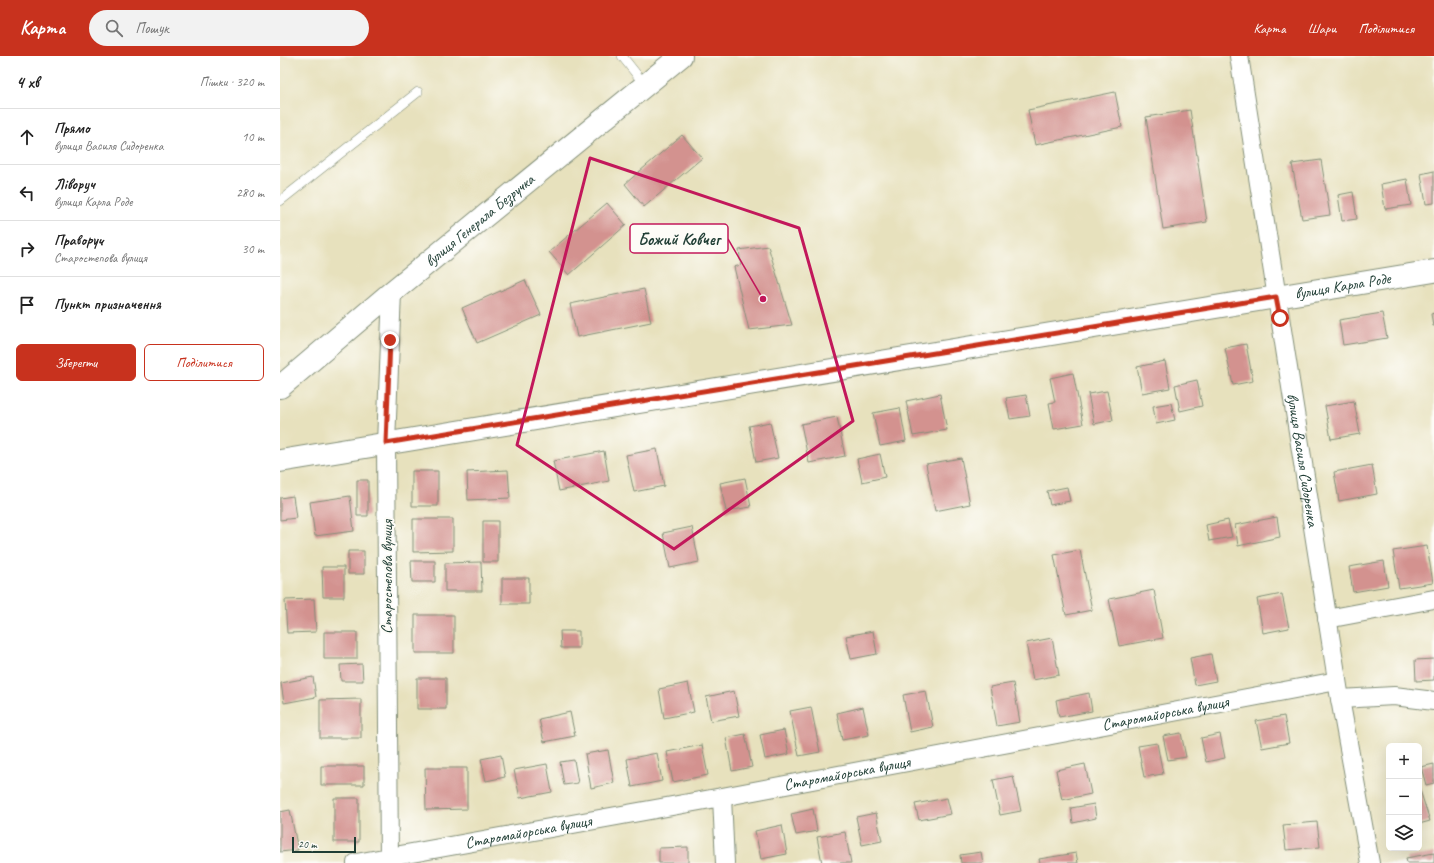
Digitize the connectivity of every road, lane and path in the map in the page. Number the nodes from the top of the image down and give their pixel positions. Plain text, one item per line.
1 (622, 56) edge
2 (681, 56) edge
3 (1239, 56) edge
4 (645, 85) junction
5 (418, 92) dead end
6 (280, 201) edge
7 (1434, 271) edge
8 (392, 292) junction
9 (1276, 297) junction
10 (280, 388) edge
11 (386, 443) junction
12 (280, 461) edge
13 (1434, 599) edge
14 (1327, 619) junction
15 (1337, 681) junction
16 (1340, 699) junction
17 (1434, 701) edge
18 (722, 797) junction
19 (389, 860) edge
20 (356, 863) edge
21 (725, 863) edge
22 (1370, 863) edge

1 - 4 lane
2 - 4 street, вулиця Генерала Безручка
3 - 9 street, вулиця Василя Сидоренка
4 - 8 street, вулиця Генерала Безручка
5 - 6 lane
7 - 9 street, вулиця Карла Роде
8 - 10 street, вулиця Генерала Безручка
8 - 11 street, Старостепова вулиця
9 - 11 street, вулиця Карла Роде
9 - 14 street, вулиця Василя Сидоренка
11 - 12 street, вулиця Карла Роде
11 - 19 street, Старостепова вулиця
13 - 14 street
14 - 15 street, вулиця Василя Сидоренка
15 - 16 street, вулиця Василя Сидоренка
15 - 18 street, Старомайорська вулиця
16 - 17 street
16 - 22 street, вулиця Василя Сидоренка
18 - 19 street, Старомайорська вулиця
18 - 21 street
19 - 20 street, Старомайорська вулиця

